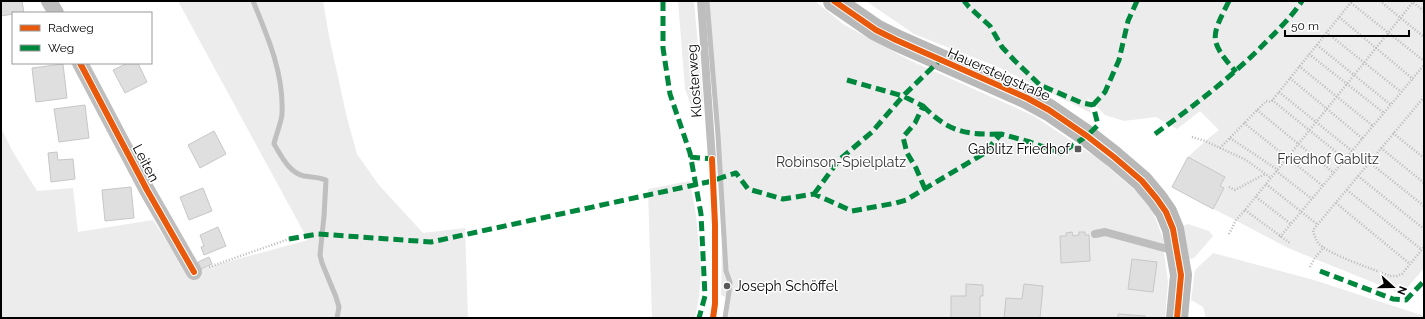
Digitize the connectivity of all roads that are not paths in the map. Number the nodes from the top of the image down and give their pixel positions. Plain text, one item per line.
1 (50, 1) edge
2 (701, 1) edge
3 (834, 1) edge
4 (56, 12) edge
5 (81, 64) edge
6 (712, 159) dead end
7 (1095, 234) dead end
8 (1177, 252) junction
9 (194, 272) road end
10 (1177, 318) edge

1 - 4 street
2 - 6 lane, Klosterweg
3 - 8 street, Hauersteigstraße
5 - 9 street, Leiten
7 - 8 lane
8 - 10 street, Hauersteigstraße

